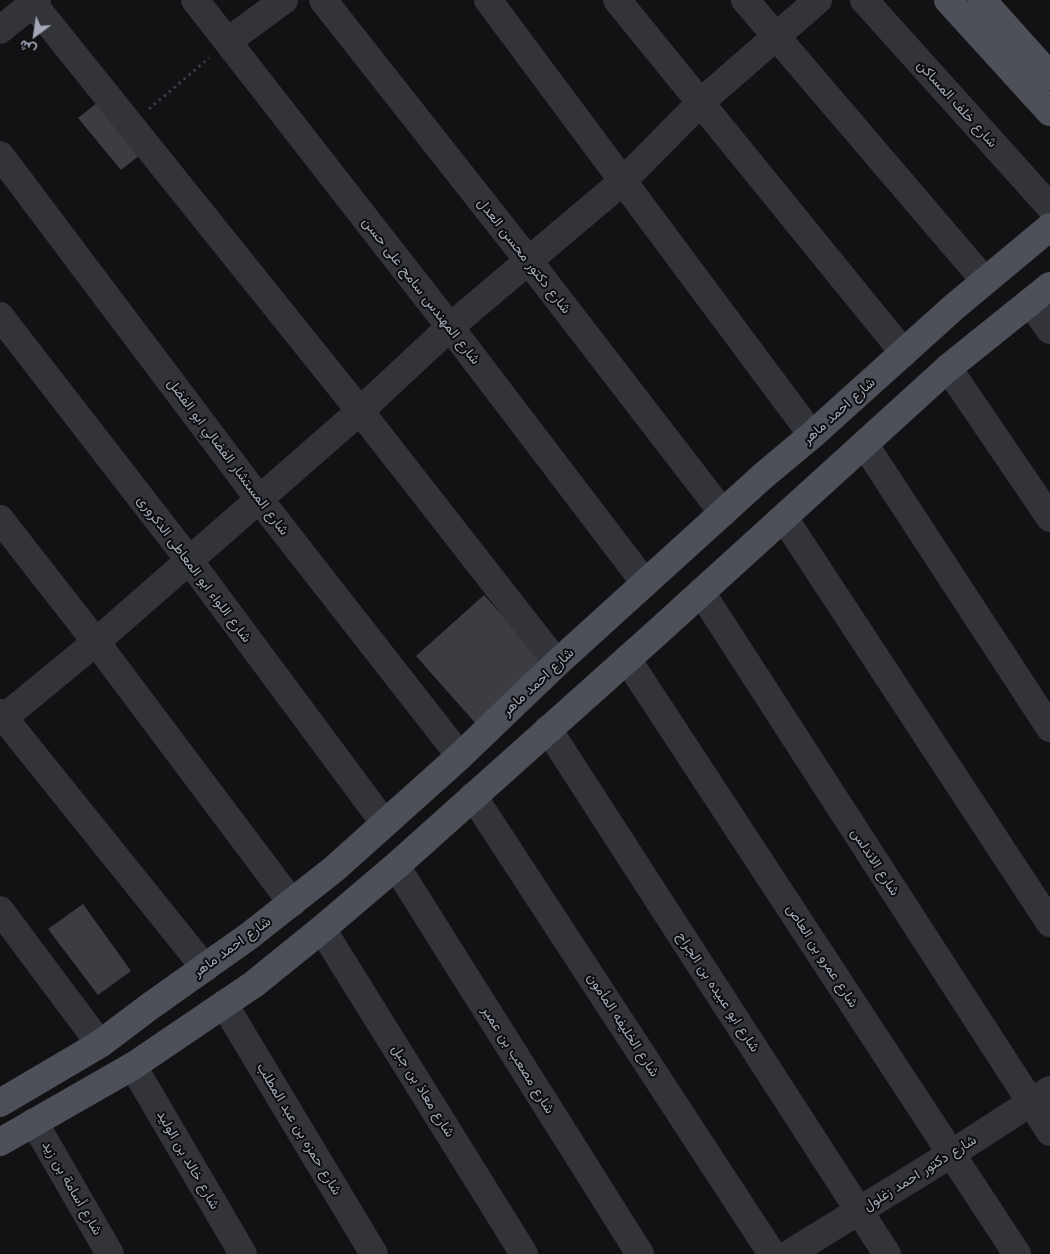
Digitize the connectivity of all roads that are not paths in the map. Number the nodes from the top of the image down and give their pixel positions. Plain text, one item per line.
1 (195, 0) edge
2 (284, 0) edge
3 (323, 0) edge
4 (488, 0) edge
5 (617, 0) edge
6 (745, 0) edge
7 (818, 0) edge
8 (864, 0) edge
9 (948, 0) edge
10 (982, 0) edge
11 (33, 1) edge
12 (0, 30) edge
13 (776, 37) junction
14 (228, 41) junction
15 (1050, 76) edge
16 (701, 102) junction
17 (1050, 112) edge
18 (0, 155) edge
19 (623, 181) junction
20 (1050, 207) edge
21 (1050, 227) edge
22 (528, 260) junction
23 (985, 282) junction
24 (1040, 294) edge
25 (0, 316) edge
26 (450, 327) junction
27 (1050, 330) edge
28 (904, 353) junction
29 (948, 368) junction
30 (360, 411) junction
31 (812, 435) junction
32 (865, 445) junction
33 (258, 499) junction
34 (723, 513) junction
35 (784, 518) junction
36 (1050, 518) edge
37 (0, 519) edge
38 (189, 560) junction
39 (645, 583) junction
40 (701, 592) junction
41 (96, 642) junction
42 (627, 659) junction
43 (558, 663) junction
44 (1, 717) edge
45 (1050, 728) edge
46 (548, 729) junction
47 (460, 756) junction
48 (473, 796) junction
49 (385, 824) junction
50 (396, 866) junction
51 (334, 869) junction
52 (358, 899) junction
53 (292, 903) junction
54 (0, 910) edge
55 (1050, 923) edge
56 (322, 929) junction
57 (205, 968) junction
58 (224, 1004) junction
59 (100, 1044) junction
60 (133, 1066) junction
61 (4, 1094) edge
62 (1040, 1096) edge
63 (34, 1122) junction
64 (1050, 1132) edge
65 (0, 1142) edge
66 (951, 1154) junction
67 (859, 1211) junction
68 (110, 1254) edge
69 (243, 1254) edge
70 (374, 1254) edge
71 (524, 1254) edge
72 (640, 1254) edge
73 (772, 1254) edge
74 (789, 1254) edge
75 (887, 1254) edge
76 (1017, 1254) edge

1 - 14 street, شارع المهندس سامح على حسن
2 - 14 street
3 - 22 street, شارع دكتور محسن العدل
4 - 19 street
5 - 16 street
6 - 13 street
7 - 13 street
8 - 20 street, شارع خلف المساكن
9 - 17 main road
10 - 15 main road
11 - 12 street
11 - 30 street
13 - 16 street
13 - 23 street
14 - 26 street, شارع المهندس سامح على حسن
16 - 19 street
16 - 28 street
18 - 33 street, شارع المستشار الفضالي ابو الفضل
19 - 22 street
19 - 31 street
21 - 23 main road, شارع احمد ماهر
22 - 26 street
22 - 34 street, شارع دكتور محسن العدل
23 - 28 main road, شارع احمد ماهر
24 - 27 street
24 - 29 main road
25 - 38 street, شارع اللواء ابو المعاطى الدكرورى
26 - 30 street
26 - 39 street, شارع المهندس سامح على حسن
28 - 31 main road, شارع احمد ماهر
29 - 32 main road
29 - 36 street
30 - 33 street
30 - 43 street
31 - 34 main road, شارع احمد ماهر
32 - 35 main road
32 - 45 street
33 - 38 street
33 - 47 street, شارع المستشار الفضالي ابو الفضل
34 - 39 main road, شارع احمد ماهر
35 - 40 main road
35 - 55 street
37 - 41 street
38 - 41 street
38 - 49 street, شارع اللواء ابو المعاطى الدكرورى
39 - 43 main road, شارع احمد ماهر
40 - 42 main road
40 - 62 street, شارع الاندلس
41 - 44 street
41 - 53 street
42 - 46 main road
42 - 66 street, شارع عمرو بن العاص
43 - 47 main road, شارع احمد ماهر
44 - 57 street
46 - 48 main road
46 - 67 street, شارع ابو عبيده بن الجراح
47 - 49 main road, شارع احمد ماهر
48 - 50 main road
48 - 73 street, شارع الخليفه المأمون
49 - 51 main road, شارع احمد ماهر
50 - 52 main road
50 - 72 street, شارع مصعب بن عمير
51 - 52 main road
51 - 53 main road, شارع احمد ماهر
52 - 56 main road
53 - 57 main road, شارع احمد ماهر
54 - 59 street
56 - 58 main road
56 - 71 street, شارع معاذ بن جبل
57 - 59 main road, شارع احمد ماهر
58 - 60 main road
58 - 70 street, شارع حمزه بن عبد المطلب
59 - 61 main road, شارع احمد ماهر
60 - 63 main road
60 - 69 street, شارع خالد بن الوليد
62 - 64 street, شارع الاندلس
62 - 66 street, شارع دكتور احمد زغلول
63 - 65 main road
63 - 68 street, شارع أسامة بن زيد
66 - 67 street, شارع دكتور احمد زغلول
66 - 76 street, شارع عمرو بن العاص
67 - 74 street, شارع دكتور احمد زغلول
67 - 75 street, شارع ابو عبيده بن الجراح

